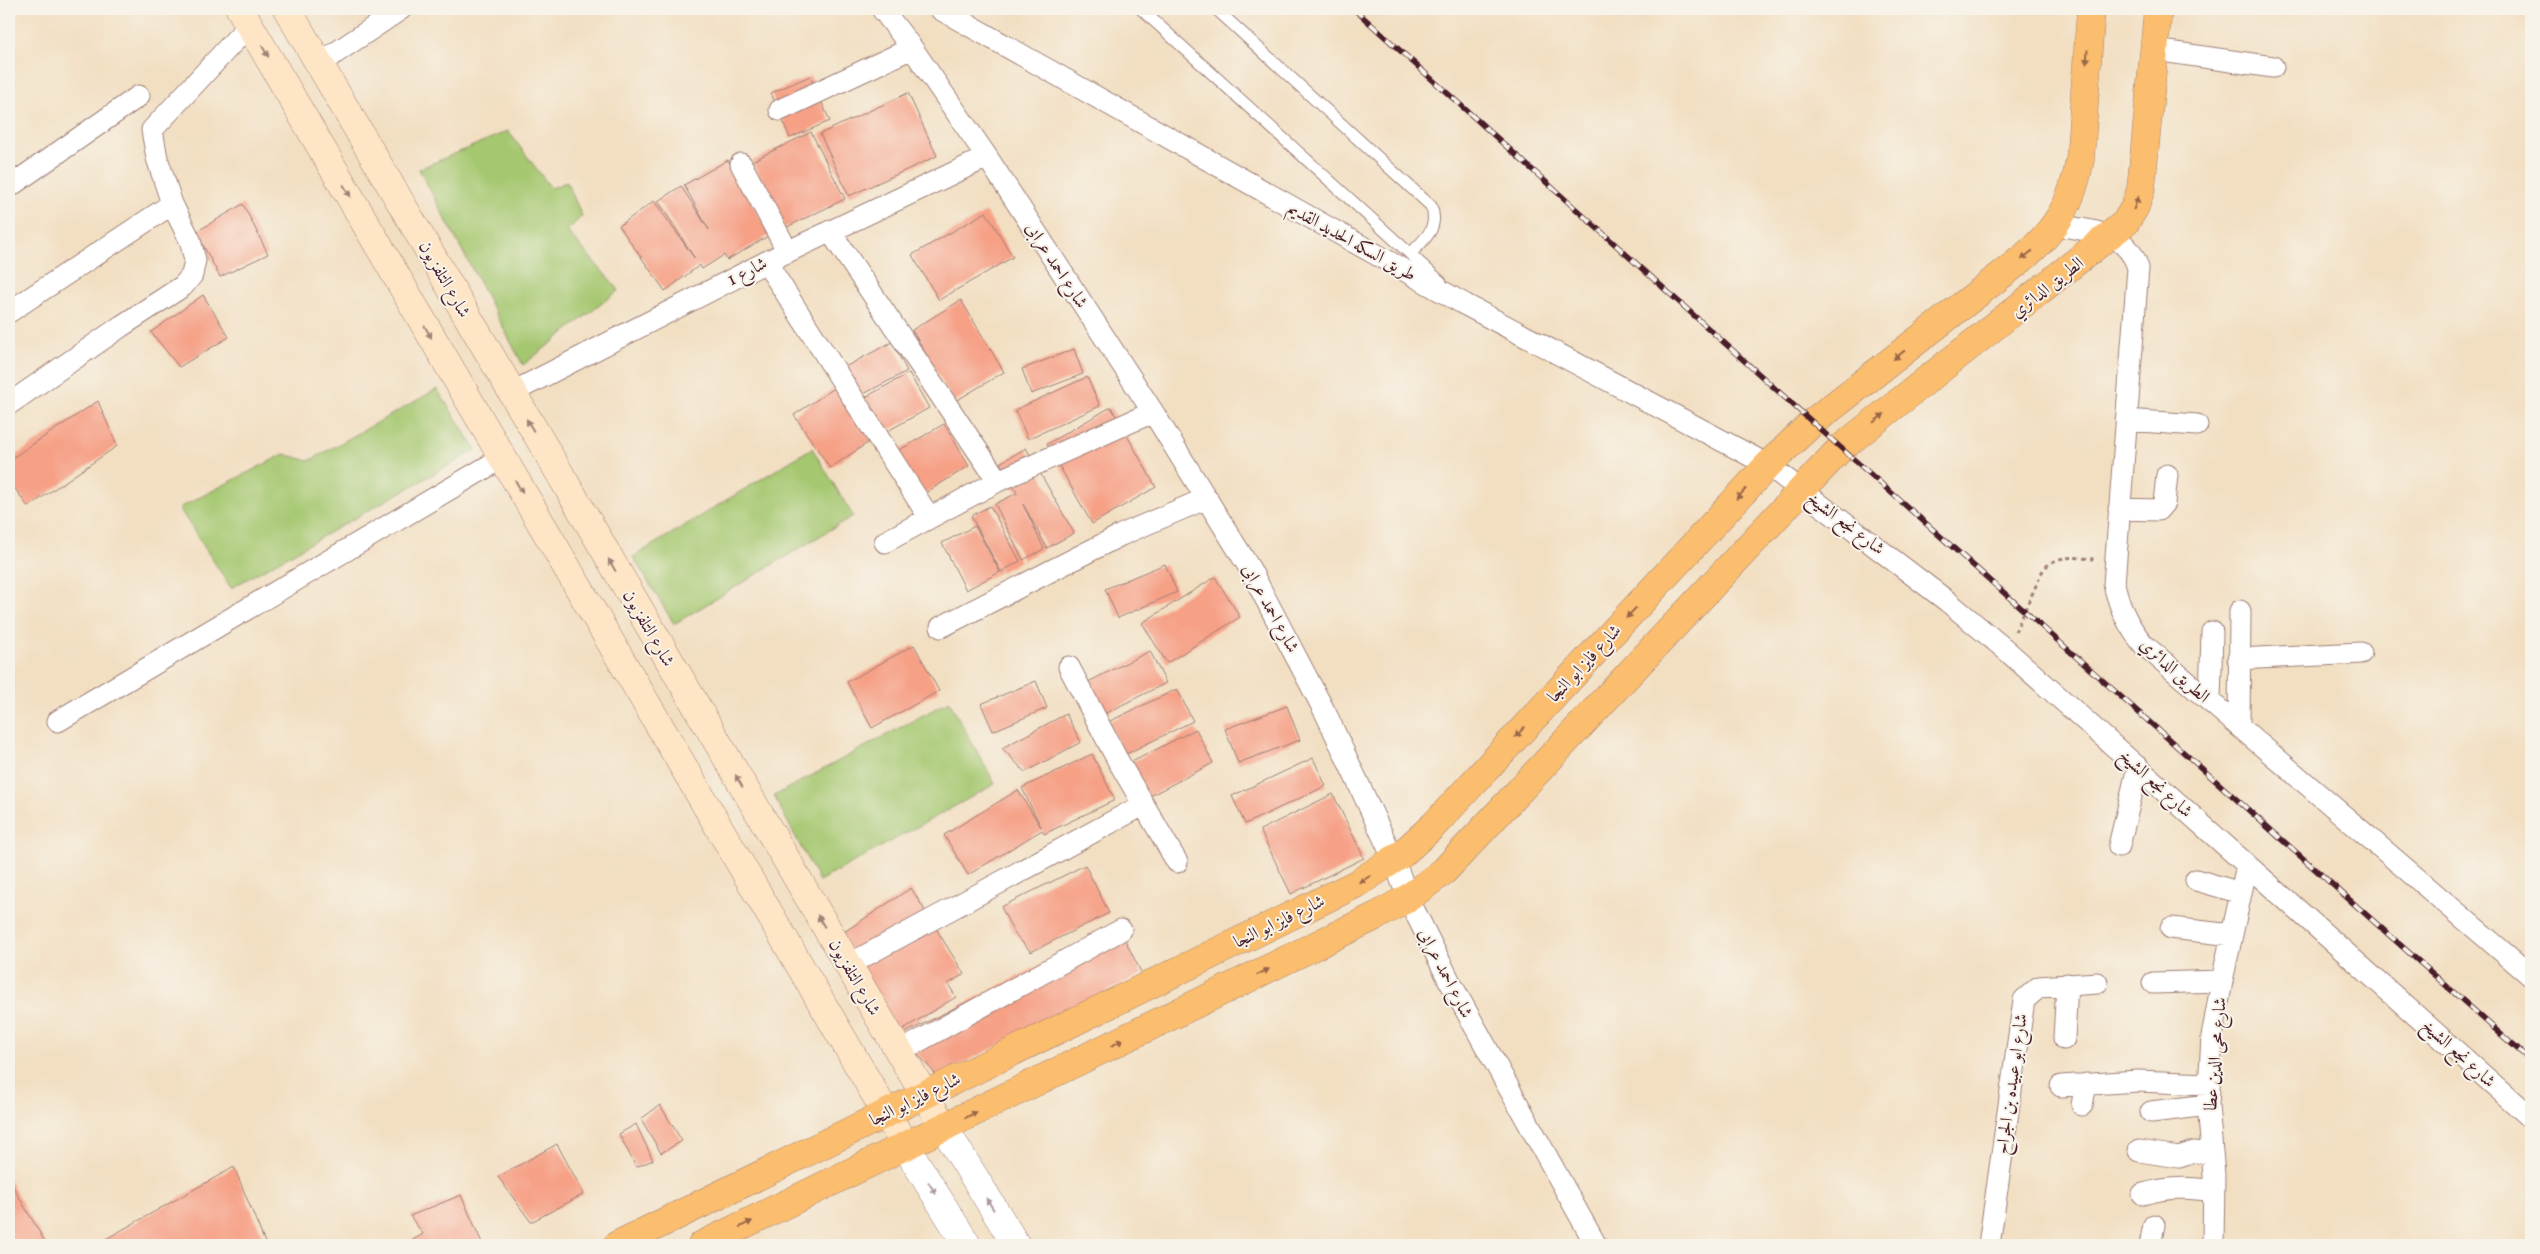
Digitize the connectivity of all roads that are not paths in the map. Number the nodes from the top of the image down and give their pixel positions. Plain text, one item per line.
1 (287, 9) edge
2 (400, 9) edge
3 (882, 9) edge
4 (940, 9) edge
5 (1141, 9) edge
6 (1216, 9) edge
7 (2090, 9) edge
8 (2158, 9) edge
9 (245, 16) edge
10 (912, 48) junction
11 (2155, 50) junction
12 (319, 64) junction
13 (2273, 67) dead end
14 (138, 96) dead end
15 (780, 110) dead end
16 (987, 157) junction
17 (741, 164) dead end
18 (9, 188) edge
19 (172, 204) junction
20 (2057, 225) junction
21 (830, 231) junction
22 (2112, 236) junction
23 (788, 252) junction
24 (1410, 254) junction
25 (766, 262) junction
26 (1466, 305) junction
27 (9, 312) edge
28 (511, 393) junction
29 (9, 404) edge
30 (1153, 412) junction
31 (2126, 420) junction
32 (2197, 425) dead end
33 (502, 458) junction
34 (1768, 465) junction
35 (2167, 475) dead end
36 (998, 481) junction
37 (1801, 489) junction
38 (1207, 498) junction
39 (2119, 510) junction
40 (929, 517) junction
41 (885, 542) dead end
42 (2240, 611) dead end
43 (941, 626) dead end
44 (2212, 632) dead end
45 (2361, 653) dead end
46 (2238, 659) junction
47 (1069, 666) dead end
48 (2210, 701) junction
49 (58, 722) dead end
50 (2239, 726) junction
51 (2138, 767) junction
52 (1143, 805) junction
53 (2119, 846) dead end
54 (1394, 860) junction
55 (1177, 862) dead end
56 (2247, 865) junction
57 (2196, 880) dead end
58 (2241, 893) junction
59 (1408, 898) junction
60 (2171, 928) dead end
61 (1121, 930) dead end
62 (2232, 935) junction
63 (848, 965) junction
64 (2531, 976) edge
65 (2222, 981) junction
66 (2097, 982) dead end
67 (2153, 983) dead end
68 (2067, 984) junction
69 (2064, 1039) dead end
70 (899, 1052) junction
71 (2086, 1084) junction
72 (2208, 1084) junction
73 (2061, 1086) dead end
74 (924, 1094) junction
75 (2082, 1105) dead end
76 (2208, 1105) junction
77 (886, 1112) junction
78 (2151, 1112) dead end
79 (2531, 1118) edge
80 (944, 1128) junction
81 (906, 1147) junction
82 (2139, 1151) dead end
83 (2212, 1154) junction
84 (2213, 1190) junction
85 (2143, 1194) dead end
86 (617, 1245) edge
87 (702, 1245) edge
88 (967, 1245) edge
89 (1016, 1245) edge
90 (1596, 1245) edge
91 (1989, 1245) edge
92 (2213, 1245) edge

1 - 12 main road, شارع التلفزيون
2 - 12 street
3 - 10 street, شارع احمد عرابى
4 - 26 street, طريق السكه الحديد القديم
5 - 24 lane
6 - 24 lane
7 -> 20 main road
8 - 11 main road, الطريق الدائري
9 - 19 street
9 -> 33 main road
10 - 15 street
10 - 16 street, شارع احمد عرابى
11 - 13 street
22 -> 11 main road, الطريق الدائري
12 - 28 main road, شارع التلفزيون
14 - 18 street
16 - 21 street, شارع 1
16 - 30 street, شارع احمد عرابى
17 - 23 street
19 - 27 street
19 - 29 street
20 - 22 street, الطريق الدائري
20 -> 34 main road, شارع فايز ابو النجا
21 - 23 street, شارع 1
21 - 36 street
22 - 31 street, الطريق الدائري
37 -> 22 main road, الطريق الدائري
23 - 25 street, شارع 1
24 - 26 lane
25 - 28 street, شارع 1
25 - 40 street
26 - 34 street, طريق السكه الحديد القديم
63 -> 28 main road, شارع التلفزيون
30 - 36 street
30 - 38 street, شارع احمد عرابى
31 - 32 street
31 - 39 street, الطريق الدائري
33 - 49 street
33 -> 77 main road
34 - 37 street, شارع نجع الشيخ
34 -> 54 main road, شارع فايز ابو النجا
35 - 39 street
36 - 40 street
37 - 51 street, شارع نجع الشيخ
37 - 59 main road
38 - 43 street
38 - 54 street, شارع احمد عرابى
39 - 48 street, الطريق الدائري
40 - 41 street
42 - 46 street
44 - 48 street
45 - 46 street
46 - 50 street
47 - 52 street
48 - 50 street, الطريق الدائري
50 - 64 street, الطريق الدائري
51 - 53 street
51 - 56 street, شارع نجع الشيخ
52 - 55 street
52 - 63 street
54 - 59 street, شارع احمد عرابى
54 -> 74 main road, شارع فايز ابو النجا
56 - 58 street, شارع محى الدين عطا
56 - 79 street, شارع نجع الشيخ
57 - 58 street
58 - 62 street, شارع محى الدين عطا
80 -> 59 main road
59 - 90 street, شارع احمد عرابى
60 - 62 street
61 - 70 street
62 - 65 street, شارع محى الدين عطا
63 - 70 main road, شارع التلفزيون
65 - 67 street
65 - 72 street, شارع محى الدين عطا
66 - 68 street, شارع ابو عبيده بن الجراح
68 - 69 street
68 - 91 street, شارع ابو عبيده بن الجراح
70 - 74 main road, شارع التلفزيون
71 - 72 street
71 - 73 street
71 - 75 street
72 - 76 street, شارع محى الدين عطا
74 - 77 main road, شارع فايز ابو النجا
74 - 80 main road, شارع التلفزيون
76 - 78 street
76 - 83 street, شارع محى الدين عطا
77 - 81 main road
77 - 86 main road, شارع فايز ابو النجا
80 - 81 main road
89 -> 80 street, شارع التلفزيون
87 -> 81 main road
81 -> 88 street
82 - 83 street
83 - 84 street, شارع محى الدين عطا
84 - 85 street
84 - 92 street, شارع محى الدين عطا

